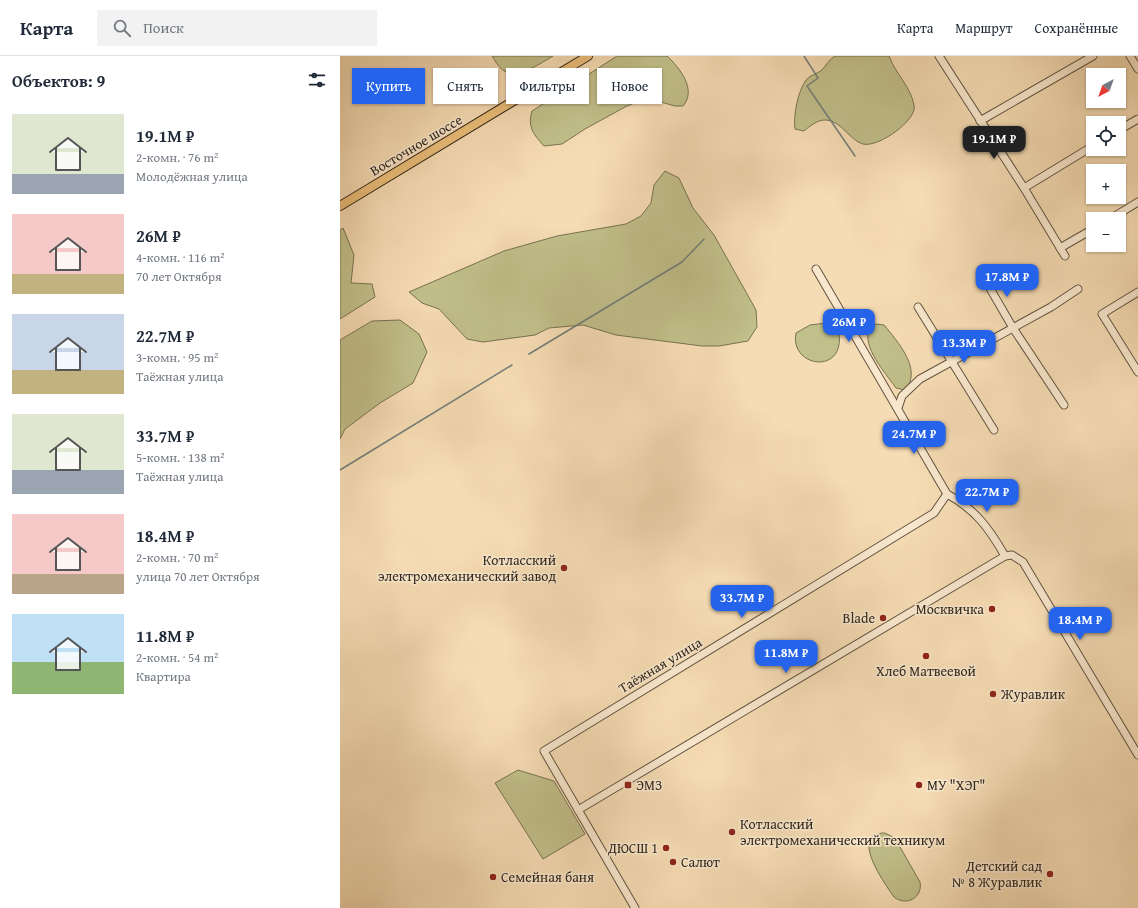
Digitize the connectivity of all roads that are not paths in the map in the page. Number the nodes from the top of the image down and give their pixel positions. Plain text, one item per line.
1 (588, 56) edge
2 (938, 56) edge
3 (1093, 56) edge
4 (1130, 56) edge
5 (1138, 69) edge
6 (1138, 119) edge
7 (980, 121) junction
8 (1126, 126) edge
9 (1086, 150) edge
10 (1024, 188) junction
11 (1138, 202) edge
12 (340, 206) edge
13 (1122, 212) edge
14 (1086, 233) edge
15 (1060, 248) junction
16 (1065, 256) dead end
17 (816, 269) dead end
18 (984, 278) dead end
19 (1078, 289) dead end
20 (1138, 292) edge
21 (918, 307) dead end
22 (1013, 328) junction
23 (952, 362) junction
24 (1138, 372) edge
25 (1064, 405) dead end
26 (898, 408) junction
27 (994, 430) dead end
28 (947, 494) junction
29 (1005, 556) junction
30 (1138, 755) edge
31 (578, 810) junction
32 (635, 908) edge

1 - 12 main road, Восточное шоссе
2 - 7 street
3 - 7 street
4 - 5 street
6 - 8 street
7 - 10 street
9 - 10 street
10 - 15 street
11 - 13 street
14 - 15 street
15 - 16 street
17 - 26 street
18 - 22 street
19 - 22 street
20 - 24 street
21 - 23 street
22 - 23 street
22 - 25 street
23 - 26 street
23 - 27 street
26 - 28 street
28 - 29 street
28 - 31 street, Таёжная улица
29 - 30 street
29 - 31 street
31 - 32 street

